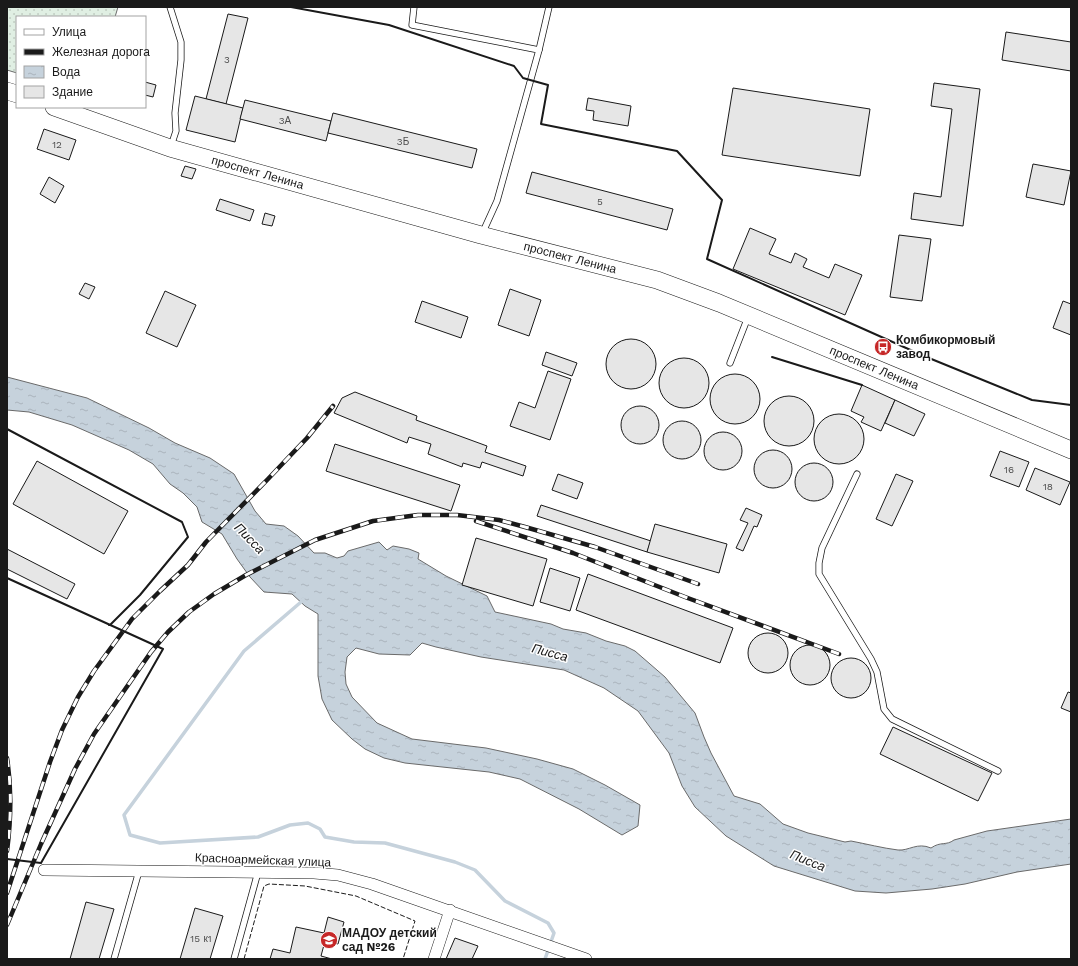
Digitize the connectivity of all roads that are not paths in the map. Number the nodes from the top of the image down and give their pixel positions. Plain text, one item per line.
1 (170, 7) edge
2 (414, 7) edge
3 (549, 7) edge
4 (539, 50) junction
5 (57, 108) edge
6 (170, 148) junction
7 (482, 235) junction
8 (748, 315) junction
9 (730, 363) dead end
10 (1071, 450) edge
11 (857, 474) dead end
12 (998, 771) dead end
13 (44, 870) dead end
14 (139, 871) junction
15 (258, 872) junction
16 (450, 910) junction
17 (114, 959) edge
18 (234, 959) edge
19 (434, 959) edge
20 (586, 959) edge

1 - 6 lane
2 - 4 lane
3 - 4 lane
4 - 7 lane
5 - 6 main road, проспект Ленина
6 - 7 main road, проспект Ленина
7 - 8 main road, проспект Ленина
8 - 9 lane
8 - 10 main road, проспект Ленина
11 - 12 lane
13 - 14 street, Красноармейская улица
14 - 15 street, Красноармейская улица
14 - 17 lane
15 - 16 street, Красноармейская улица
15 - 18 lane
16 - 19 street
16 - 20 street, Красноармейская улица

